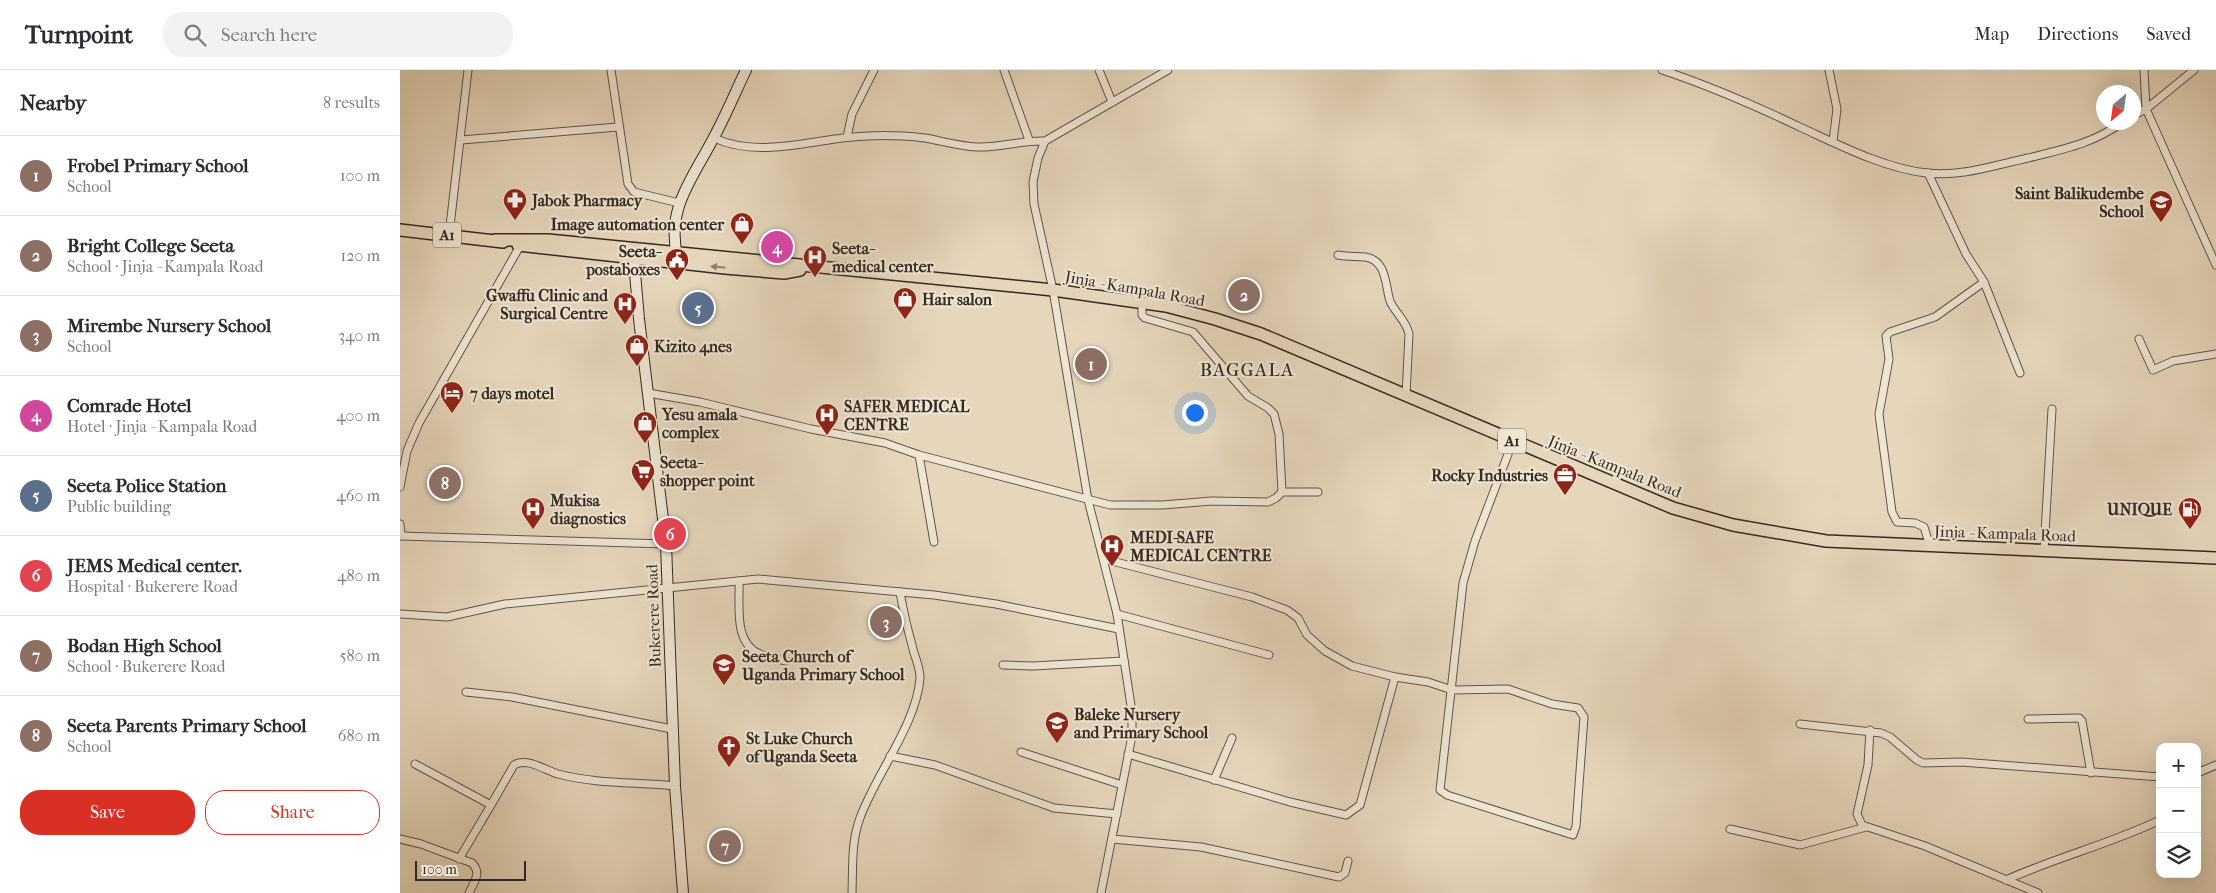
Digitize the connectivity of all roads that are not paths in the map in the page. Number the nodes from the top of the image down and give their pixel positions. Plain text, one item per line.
1 (468, 70) edge
2 (611, 70) edge
3 (746, 70) edge
4 (874, 70) edge
5 (1004, 70) edge
6 (1099, 70) edge
7 (1168, 70) edge
8 (1662, 70) edge
9 (1829, 70) edge
10 (2144, 70) edge
11 (2194, 70) edge
12 (1112, 102) junction
13 (2146, 109) junction
14 (2141, 112) edge
15 (618, 126) junction
16 (2111, 130) edge
17 (847, 137) junction
18 (714, 138) junction
19 (461, 140) junction
20 (1029, 140) junction
21 (1045, 141) junction
22 (1833, 142) junction
23 (1928, 173) junction
24 (679, 203) junction
25 (400, 230) edge
26 (450, 236) junction
27 (495, 240) junction
28 (520, 246) junction
29 (633, 254) junction
30 (1338, 255) dead end
31 (678, 258) junction
32 (2216, 265) edge
33 (1984, 282) junction
34 (1053, 290) junction
35 (1142, 304) junction
36 (2139, 339) dead end
37 (2216, 354) edge
38 (2020, 373) dead end
39 (648, 393) junction
40 (1406, 396) junction
41 (2052, 409) dead end
42 (1513, 441) junction
43 (920, 456) junction
44 (400, 487) edge
45 (1282, 492) junction
46 (1318, 492) dead end
47 (1088, 500) junction
48 (400, 524) edge
49 (400, 535) edge
50 (934, 542) dead end
51 (666, 544) junction
52 (1930, 546) junction
53 (2044, 551) junction
54 (2216, 558) edge
55 (1104, 560) junction
56 (739, 581) junction
57 (666, 588) junction
58 (900, 592) junction
59 (400, 614) edge
60 (1117, 614) junction
61 (1119, 629) junction
62 (1269, 655) dead end
63 (786, 660) dead end
64 (1124, 661) junction
65 (1003, 665) dead end
66 (1395, 678) junction
67 (1452, 690) junction
68 (466, 692) dead end
69 (2028, 719) dead end
70 (1800, 724) dead end
71 (672, 729) junction
72 (1870, 730) junction
73 (1232, 738) dead end
74 (1021, 752) dead end
75 (1128, 754) junction
76 (890, 756) junction
77 (415, 764) dead end
78 (2216, 765) edge
79 (2201, 771) edge
80 (2091, 773) junction
81 (2156, 777) edge
82 (1214, 780) junction
83 (1122, 785) junction
84 (675, 786) junction
85 (491, 805) junction
86 (1116, 814) junction
87 (2156, 822) edge
88 (1866, 827) junction
89 (1730, 829) dead end
90 (400, 839) edge
91 (1112, 839) junction
92 (459, 858) junction
93 (1348, 861) dead end
94 (2006, 880) junction
95 (470, 893) edge
96 (683, 893) edge
97 (852, 893) edge
98 (1101, 893) edge
99 (2038, 893) edge

1 - 19 street
2 - 15 street
3 - 18 main road
4 - 17 street
5 - 20 street
6 - 12 street
7 - 12 street
8 - 22 street
9 - 22 street
10 - 13 street
11 - 13 street
12 - 21 street
13 - 14 street
13 - 32 street
15 - 19 street
15 - 24 street
16 - 23 street
17 - 18 street
17 - 20 street
18 - 24 main road
19 - 26 street
20 - 21 street
21 - 34 street
22 - 23 street
23 - 33 street
24 - 31 main road
25 - 26 highway, Jinja - Kampala Road / A1
26 - 27 highway, Jinja - Kampala Road / A1
27 - 28 highway, Jinja - Kampala Road / A1
27 - 29 highway, Jinja - Kampala Road / A1
28 - 29 highway, Jinja - Kampala Road / A1
28 - 44 street
29 - 31 highway, Jinja - Kampala Road / A1
29 - 39 main road, Bukerere Road
30 - 40 street
31 - 34 highway, Jinja - Kampala Road / A1
33 - 38 street
33 - 52 street
34 - 35 highway, Jinja - Kampala Road / A1
34 - 47 street
35 - 40 highway, Jinja - Kampala Road / A1
35 - 45 street
36 - 37 street
39 - 43 street
39 - 51 main road, Bukerere Road
40 - 42 highway, Jinja - Kampala Road / A1
41 - 53 street
42 - 52 highway, Jinja - Kampala Road / A1
42 - 67 street
43 - 47 street
43 - 50 street
45 - 46 street
45 - 47 street
47 - 55 street
48 - 49 street
49 - 51 street
51 - 57 main road, Bukerere Road
52 - 53 highway, Jinja - Kampala Road / A1
53 - 54 highway, Jinja - Kampala Road / A1
55 - 60 street
55 - 66 street
56 - 57 street
56 - 58 street
56 - 63 street
57 - 59 street
57 - 71 main road, Bukerere Road
58 - 61 street
58 - 76 street
60 - 61 street
60 - 62 street
61 - 64 street
64 - 65 street
64 - 75 street
66 - 67 street
66 - 82 street
67 - 67 street
68 - 71 street
69 - 80 street
70 - 72 street
71 - 84 main road, Bukerere Road
72 - 80 street
72 - 88 street
73 - 82 street
74 - 83 street
75 - 82 street
75 - 83 street
76 - 86 street
76 - 97 street
77 - 85 street
78 - 79 street
80 - 81 street
83 - 86 street
84 - 85 street
84 - 96 main road, Bukerere Road
85 - 92 street
86 - 91 street
87 - 94 street
88 - 89 street
88 - 94 street
90 - 92 street
91 - 93 street
91 - 98 street
92 - 95 street
94 - 99 street

